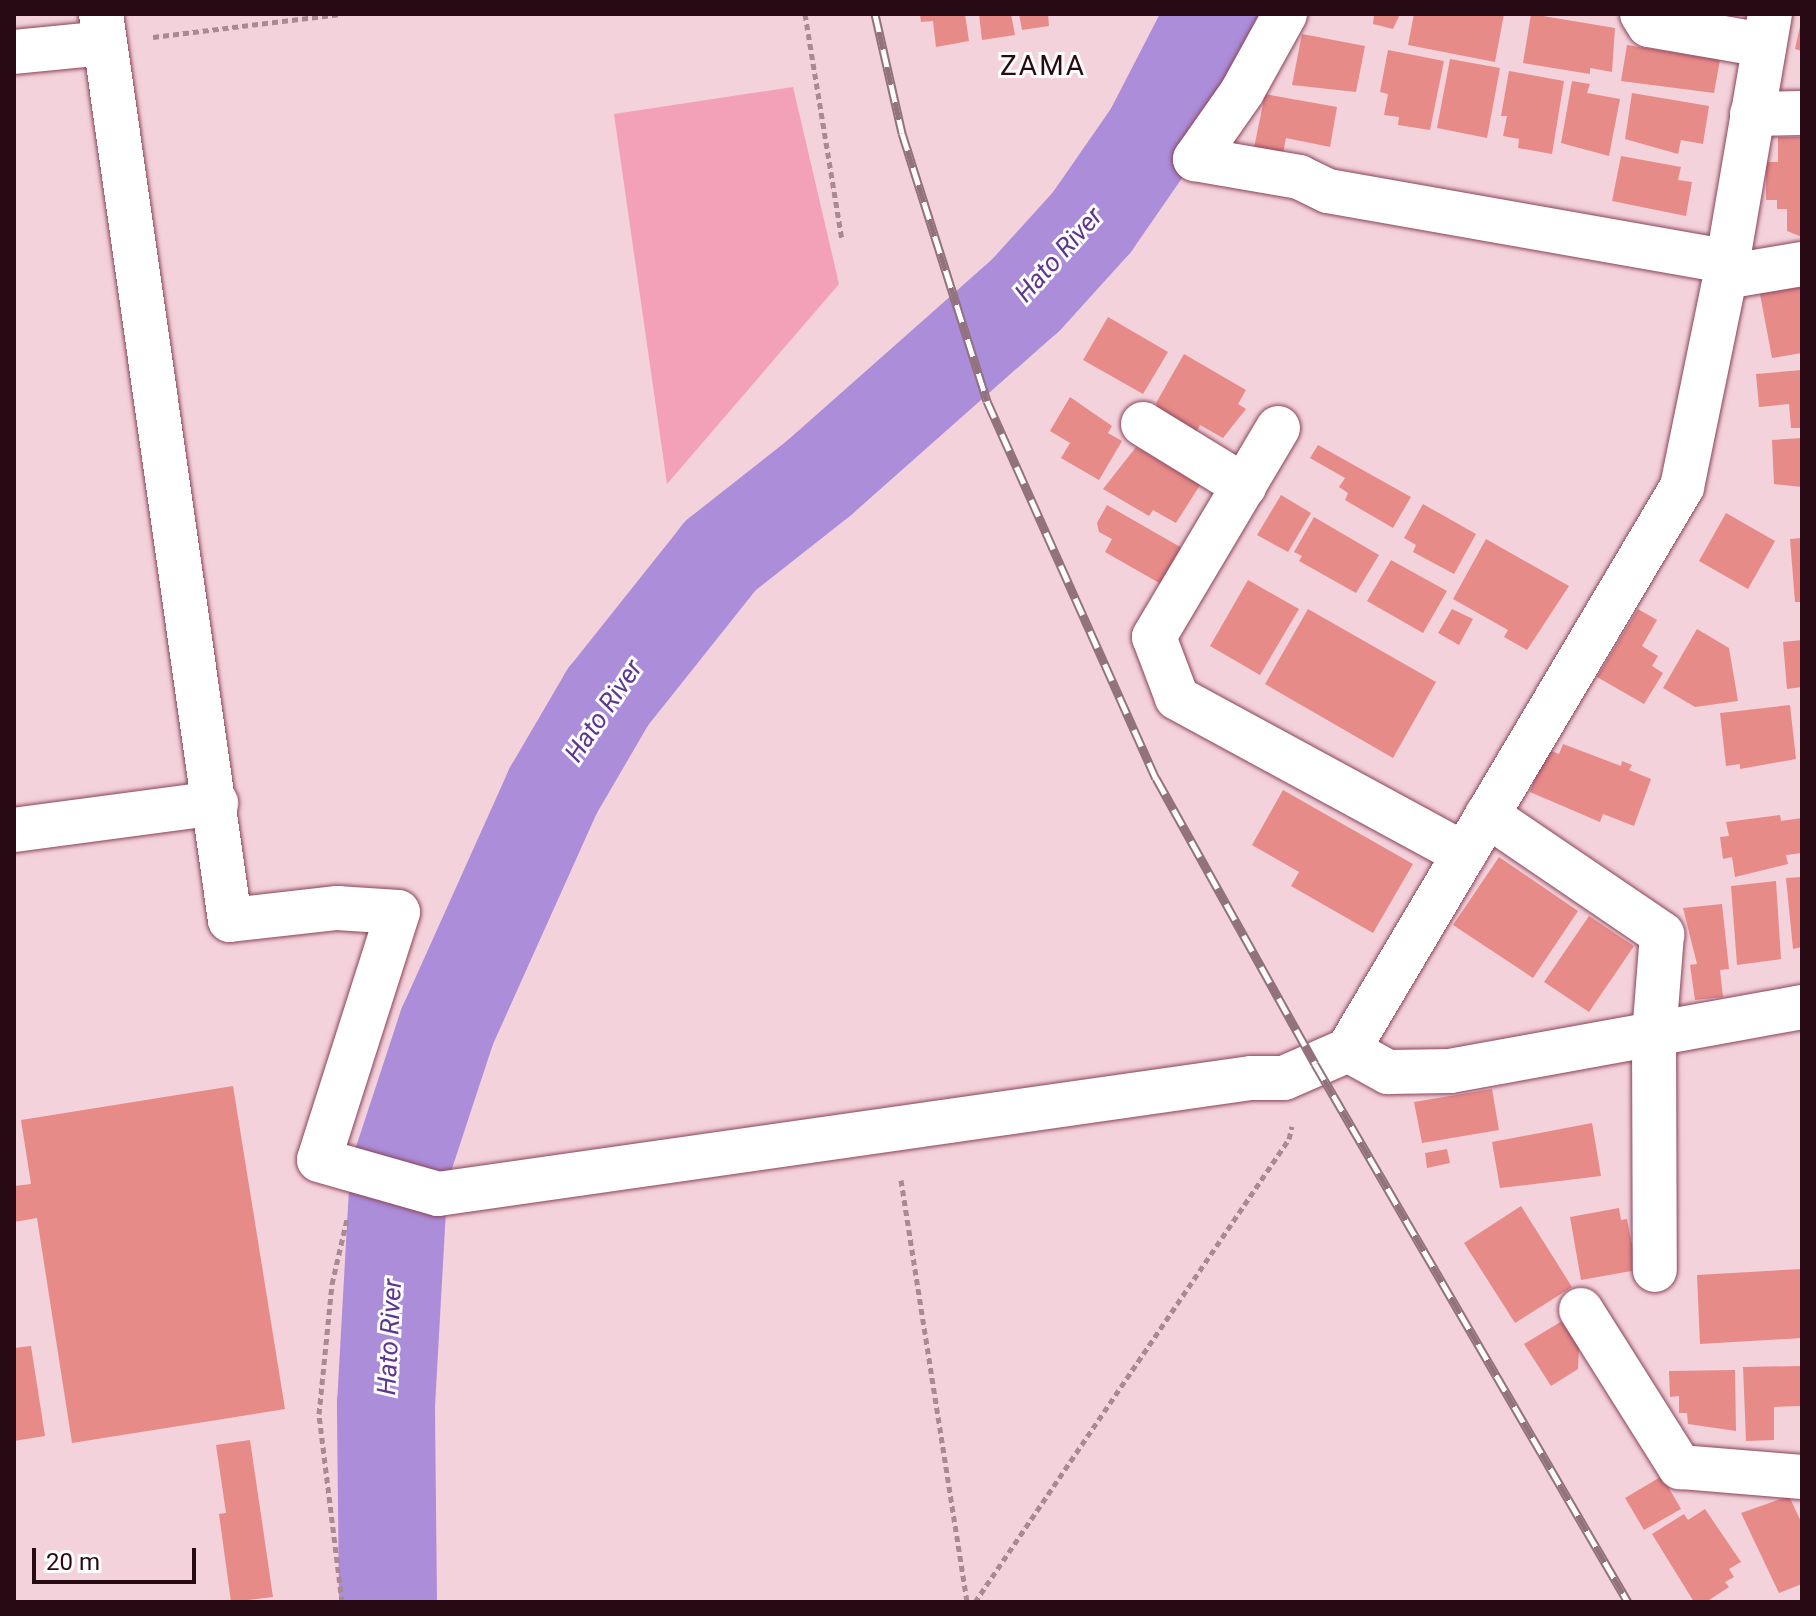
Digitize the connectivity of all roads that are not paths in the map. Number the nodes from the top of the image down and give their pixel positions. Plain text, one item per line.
1 (1285, 14) edge
2 (1642, 14) edge
3 (103, 29) edge
4 (1767, 30) edge
5 (14, 52) edge
6 (1802, 113) edge
7 (1752, 114) junction
8 (1802, 264) edge
9 (1726, 269) junction
10 (1143, 424) dead end
11 (1278, 428) dead end
12 (1244, 486) junction
13 (216, 803) junction
14 (1487, 815) junction
15 (14, 830) edge
16 (1464, 854) junction
17 (1802, 1007) edge
18 (1654, 1035) junction
19 (1348, 1050) junction
20 (1655, 1270) dead end
21 (1581, 1310) dead end
22 (1802, 1477) edge

1 - 9 street
2 - 4 street
3 - 5 street
3 - 13 street
4 - 7 street
6 - 7 street
7 - 9 street
8 - 9 street
9 - 14 street
10 - 12 street
11 - 12 street
12 - 16 street
13 - 15 street
13 - 19 street
14 - 16 street
14 - 18 street
16 - 19 street
17 - 18 street
18 - 19 street
18 - 20 street
21 - 22 street

